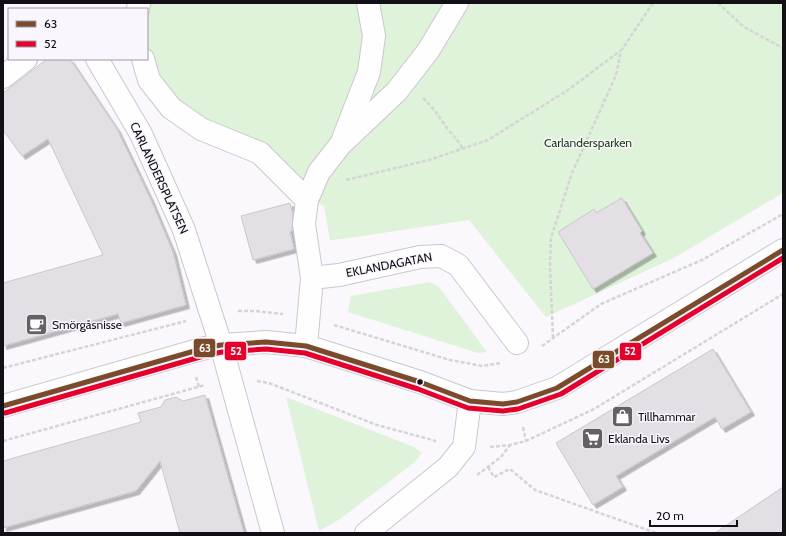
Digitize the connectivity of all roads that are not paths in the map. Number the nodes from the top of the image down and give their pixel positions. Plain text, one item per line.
1 (368, 3) edge
2 (457, 3) edge
3 (25, 60) edge
4 (98, 60) edge
5 (142, 60) edge
6 (3, 77) edge
7 (341, 144) junction
8 (307, 200) junction
9 (783, 250) edge
10 (312, 278) junction
11 (221, 345) junction
12 (306, 346) junction
13 (527, 346) road end
14 (470, 401) junction
15 (3, 406) edge
16 (273, 533) edge
17 (366, 533) edge

1 - 7 street
2 - 7 street
3 - 6 street
4 - 11 street, CARLANDERSPLATSEN
5 - 8 street
7 - 8 street
8 - 10 street
9 - 14 street
10 - 12 street
10 - 13 street, EKLANDAGATAN
11 - 12 street
11 - 15 street
11 - 16 street, CARLANDERSPLATSEN
12 - 14 street
14 - 17 street

